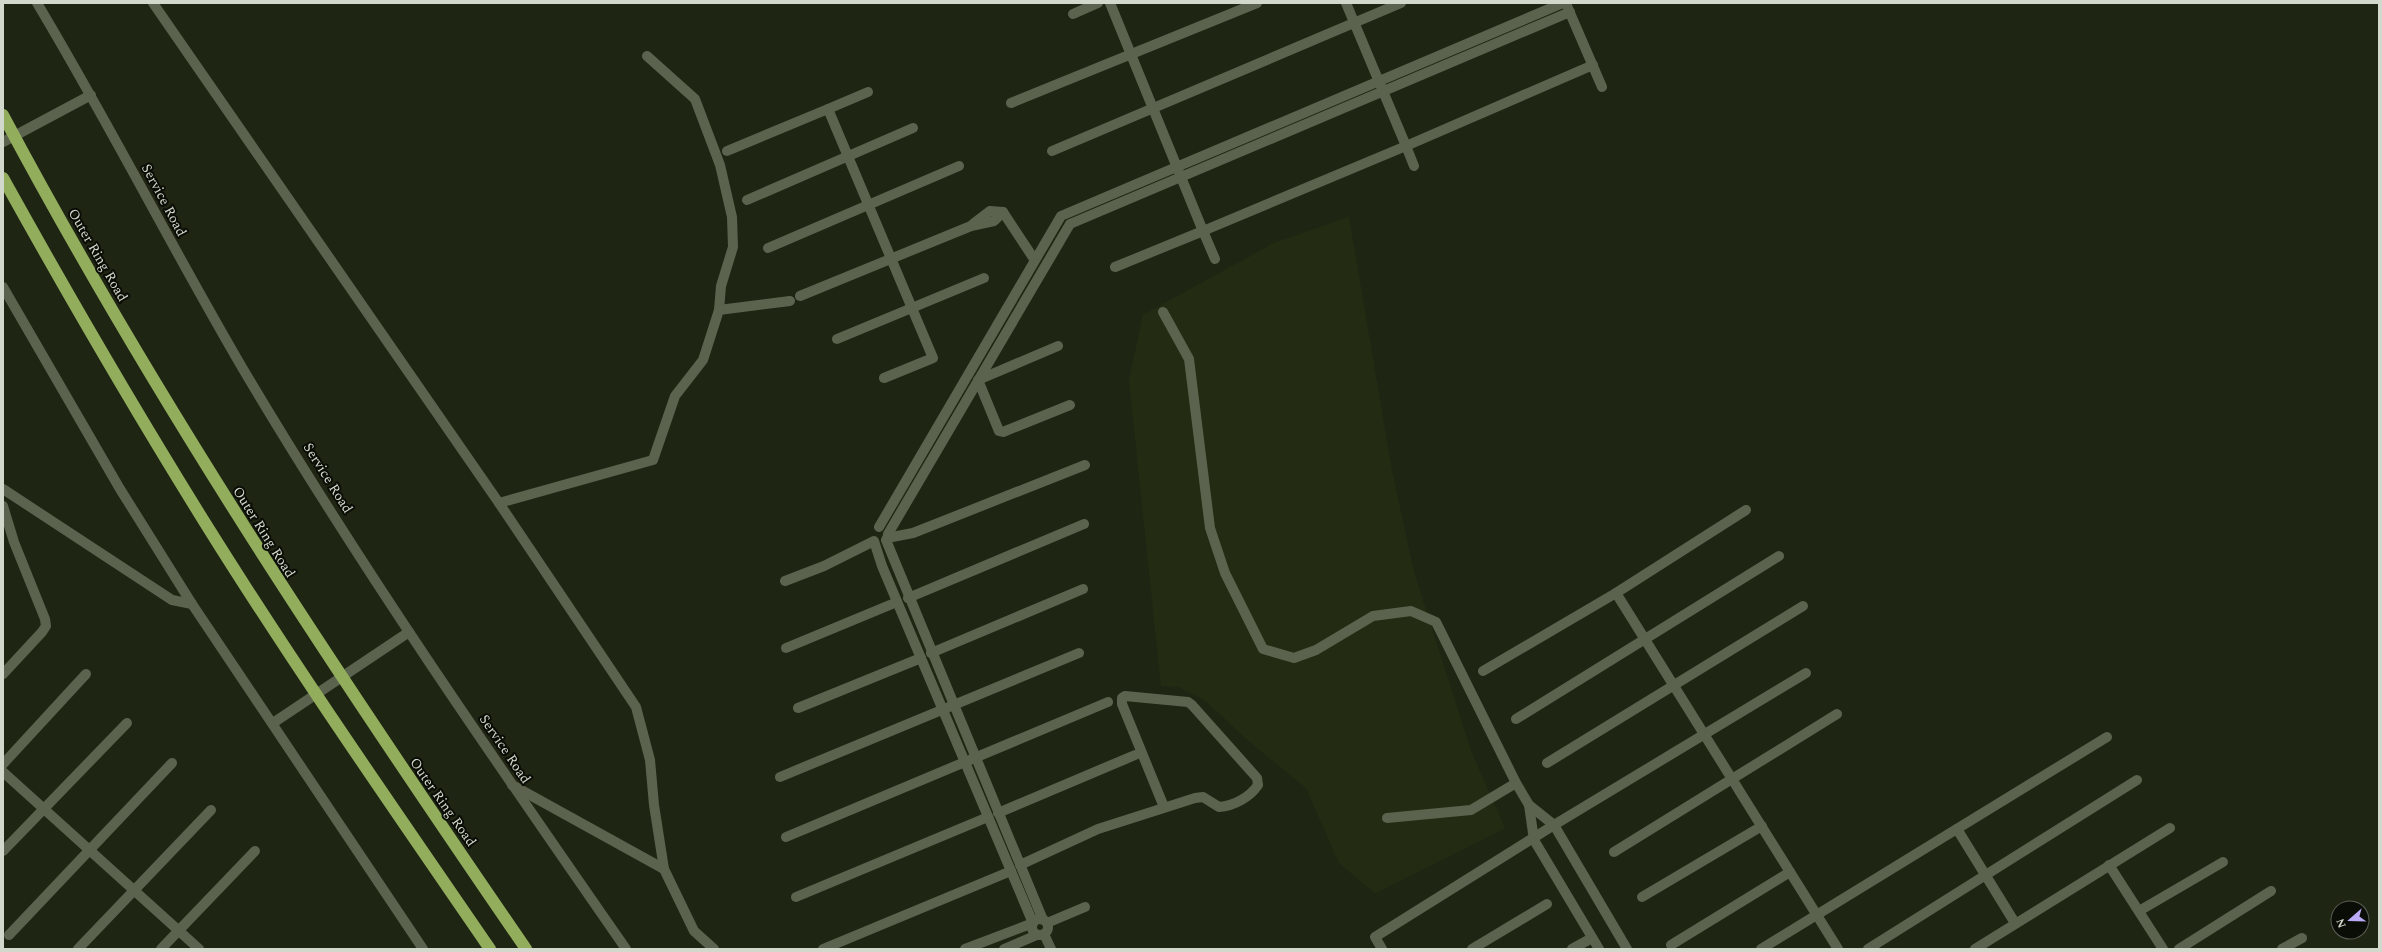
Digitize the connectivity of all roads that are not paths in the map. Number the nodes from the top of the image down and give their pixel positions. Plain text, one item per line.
1 (37, 3) edge
2 (153, 3) edge
3 (1098, 3) edge
4 (1110, 3) edge
5 (1257, 3) edge
6 (1346, 3) edge
7 (1401, 3) edge
8 (1566, 6) edge
9 (1074, 14) dead end
10 (1354, 22) junction
11 (1130, 54) junction
12 (647, 56) dead end
13 (1593, 65) junction
14 (1379, 80) junction
15 (1602, 87) dead end
16 (1384, 90) junction
17 (868, 92) dead end
18 (92, 95) junction
19 (1011, 103) dead end
20 (1152, 108) junction
21 (828, 109) junction
22 (3, 116) edge
23 (913, 128) dead end
24 (3, 142) edge
25 (1406, 146) junction
26 (727, 151) dead end
27 (1052, 151) dead end
28 (848, 156) junction
29 (960, 166) dead end
30 (1177, 166) junction
31 (1414, 166) dead end
32 (1181, 176) junction
33 (3, 178) edge
34 (748, 200) dead end
35 (869, 207) junction
36 (1203, 231) junction
37 (768, 248) dead end
38 (890, 259) junction
39 (1034, 259) junction
40 (1215, 259) dead end
41 (1115, 267) dead end
42 (984, 278) dead end
43 (3, 287) edge
44 (800, 296) dead end
45 (790, 301) dead end
46 (912, 309) junction
47 (719, 310) junction
48 (1163, 312) dead end
49 (837, 339) dead end
50 (1058, 346) dead end
51 (884, 378) dead end
52 (978, 380) junction
53 (1070, 405) dead end
54 (1085, 465) dead end
55 (3, 489) edge
56 (499, 503) junction
57 (3, 506) edge
58 (1746, 510) dead end
59 (1084, 524) dead end
60 (879, 527) junction
61 (887, 538) junction
62 (874, 541) junction
63 (1779, 556) dead end
64 (785, 581) dead end
65 (1083, 589) dead end
66 (1616, 593) junction
67 (908, 598) junction
68 (897, 602) junction
69 (192, 604) junction
70 (1803, 606) dead end
71 (409, 632) junction
72 (1645, 639) junction
73 (786, 648) dead end
74 (931, 653) junction
75 (1080, 653) dead end
76 (921, 658) junction
77 (1483, 671) dead end
78 (1806, 673) dead end
79 (3, 674) edge
80 (86, 674) dead end
81 (1674, 684) junction
82 (1108, 702) dead end
83 (954, 706) junction
84 (798, 708) dead end
85 (943, 710) junction
86 (1837, 714) dead end
87 (1516, 719) dead end
88 (127, 722) dead end
89 (273, 724) junction
90 (1705, 734) junction
91 (2107, 737) dead end
92 (1135, 755) dead end
93 (975, 758) junction
94 (172, 763) dead end
95 (965, 763) junction
96 (1547, 763) dead end
97 (3, 764) edge
98 (3, 772) edge
99 (780, 777) dead end
100 (1733, 779) junction
101 (2137, 780) dead end
102 (1516, 783) junction
103 (512, 784) junction
104 (1529, 805) junction
105 (1164, 807) junction
106 (45, 809) junction
107 (211, 810) dead end
108 (998, 813) junction
109 (988, 818) junction
110 (1387, 818) dead end
111 (1554, 825) junction
112 (1762, 826) junction
113 (2170, 828) dead end
114 (1957, 829) junction
115 (786, 837) dead end
116 (1534, 840) junction
117 (89, 850) junction
118 (3, 851) edge
119 (255, 851) dead end
120 (1614, 852) dead end
121 (2223, 862) dead end
122 (1020, 865) junction
123 (2110, 865) junction
124 (664, 869) junction
125 (1011, 871) junction
126 (1790, 872) junction
127 (1986, 875) junction
128 (134, 890) junction
129 (2271, 891) dead end
130 (796, 897) dead end
131 (1642, 897) dead end
132 (1547, 904) dead end
133 (1085, 907) dead end
134 (2139, 911) junction
135 (1816, 914) junction
136 (1045, 922) junction
137 (1033, 923) junction
138 (2015, 923) junction
139 (179, 931) junction
140 (1041, 934) junction
141 (9, 935) dead end
142 (1592, 938) junction
143 (2302, 938) dead end
144 (1671, 945) dead end
145 (78, 949) edge
146 (161, 949) edge
147 (199, 949) edge
148 (423, 949) edge
149 (490, 949) edge
150 (526, 949) edge
151 (626, 949) edge
152 (714, 949) edge
153 (823, 949) edge
154 (965, 949) edge
155 (1004, 949) edge
156 (1051, 949) edge
157 (1382, 949) edge
158 (1472, 949) edge
159 (1572, 949) edge
160 (1599, 949) edge
161 (1627, 949) edge
162 (1760, 949) edge
163 (1838, 949) edge
164 (1868, 949) edge
165 (1975, 949) edge
166 (2163, 949) edge
167 (2179, 949) edge
168 (2282, 949) edge

1 - 18 street, Service Road
2 - 56 street
3 - 9 street
4 - 11 street
5 - 11 street
6 - 10 street
7 - 10 street
8 - 13 street
8 - 14 street
8 - 16 street
10 - 14 street
10 - 20 street
11 - 19 street
11 - 20 street
12 - 47 street
13 - 15 street
13 - 25 street
14 - 16 street
14 - 30 street
16 - 25 street
16 - 32 street
17 - 21 street
18 - 24 street
18 - 71 street, Service Road
20 - 27 street
20 - 30 street
21 - 26 street
21 - 28 street
22 - 150 highway, Outer Ring Road
23 - 28 street
25 - 31 street
25 - 36 street
28 - 34 street
28 - 35 street
29 - 35 street
30 - 32 street
30 - 39 street
32 - 36 street
32 - 52 street
33 - 149 highway
35 - 37 street
35 - 38 street
36 - 40 street
36 - 41 street
38 - 39 street
38 - 44 street
38 - 46 street
39 - 60 street
42 - 46 street
43 - 69 street
45 - 47 street
46 - 49 street
46 - 51 street
47 - 56 street
48 - 102 street
50 - 52 street
52 - 53 street
52 - 61 street
54 - 61 street
55 - 69 street
56 - 124 street
57 - 79 street
58 - 66 street
59 - 67 street
60 - 61 street
60 - 62 street
61 - 62 street
61 - 67 street
62 - 64 street
62 - 68 street
63 - 72 street
65 - 74 street
66 - 72 street
66 - 77 street
67 - 74 street
68 - 73 street
68 - 76 street
69 - 89 street
70 - 81 street
71 - 89 street
71 - 103 street, Service Road
72 - 81 street
72 - 87 street
74 - 83 street
75 - 83 street
76 - 84 street
76 - 85 street
78 - 90 street
80 - 97 street
81 - 90 street
81 - 96 street
82 - 93 street
83 - 85 street
83 - 93 street
85 - 95 street
85 - 99 street
86 - 100 street
88 - 106 street
89 - 148 street
90 - 100 street
90 - 111 street
91 - 114 street
92 - 108 street
93 - 95 street
93 - 108 street
94 - 117 street
95 - 109 street
95 - 115 street
98 - 106 street
100 - 112 street
100 - 120 street
101 - 127 street
102 - 104 street
102 - 110 street
103 - 124 street
103 - 151 street, Service Road
104 - 111 street
104 - 116 street
105 - 105 street
105 - 122 street
106 - 117 street
106 - 118 street
107 - 128 street
108 - 122 street
109 - 125 street
109 - 130 street
111 - 116 street
111 - 161 street
112 - 126 street
112 - 131 street
113 - 123 street
114 - 127 street
114 - 135 street
116 - 142 street
116 - 157 street
117 - 128 street
117 - 141 street
119 - 139 street
121 - 134 street
122 - 136 street
123 - 134 street
123 - 138 street
124 - 152 street
125 - 137 street
125 - 153 street
126 - 135 street
126 - 144 street
127 - 138 street
127 - 164 street
128 - 139 street
128 - 145 street
129 - 167 street
132 - 158 street
133 - 136 street
134 - 166 street
135 - 162 street
135 - 163 street
136 - 137 street
136 - 140 street
137 - 140 street
137 - 154 street
138 - 165 street
139 - 146 street
139 - 147 street
140 - 155 street
140 - 156 street
142 - 159 street
142 - 160 street
143 - 168 street

